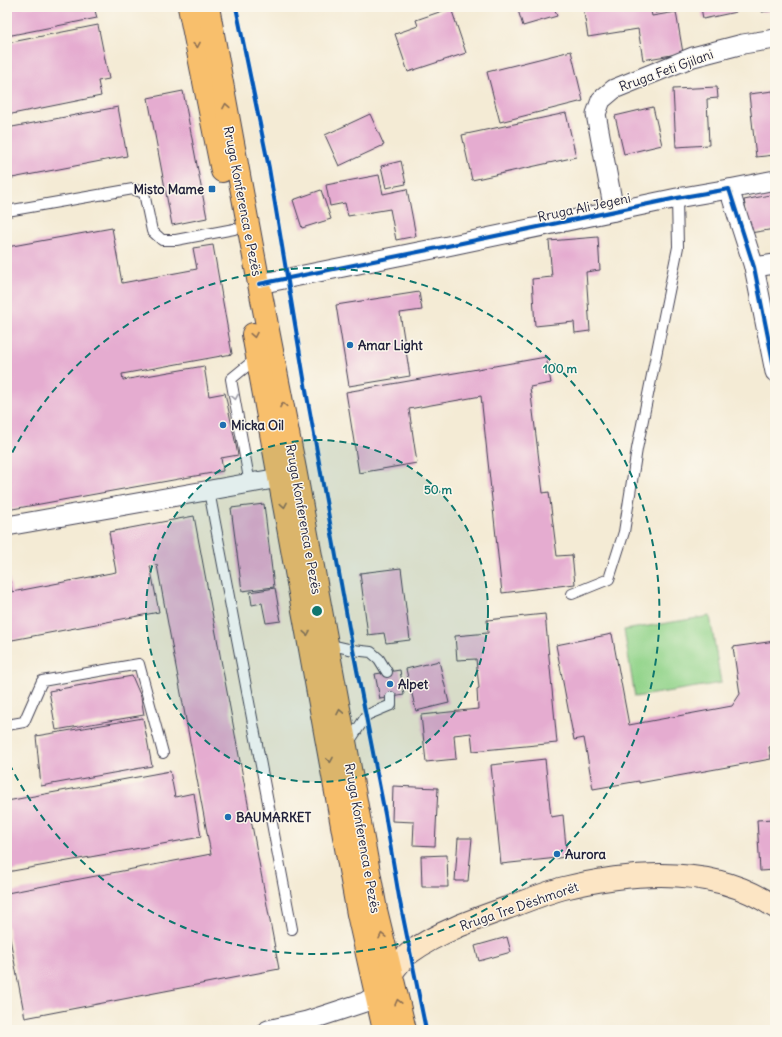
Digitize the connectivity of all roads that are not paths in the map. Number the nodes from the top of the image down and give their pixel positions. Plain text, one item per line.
1 (190, 7) edge
2 (208, 7) edge
3 (775, 39) edge
4 (775, 180) edge
5 (729, 189) junction
6 (677, 198) junction
7 (7, 211) edge
8 (614, 211) junction
9 (234, 229) junction
10 (775, 264) edge
11 (754, 267) junction
12 (259, 284) junction
13 (258, 357) junction
14 (775, 372) edge
15 (279, 478) junction
16 (250, 484) junction
17 (209, 491) junction
18 (7, 526) edge
19 (572, 594) dead end
20 (327, 644) junction
21 (387, 672) dead end
22 (391, 697) dead end
23 (7, 725) edge
24 (346, 746) junction
25 (163, 753) dead end
26 (775, 907) edge
27 (292, 929) dead end
28 (391, 974) junction
29 (376, 995) junction
30 (268, 1030) edge
31 (384, 1030) edge
32 (405, 1030) edge

1 -> 9 main road, Rruga Konferenca e Pezës
12 -> 2 main road, Rruga Konferenca e Pezës
3 - 8 street, Rruga Feti Gjilani
4 - 5 street, Rruga Ali Jegeni
5 - 6 street, Rruga Ali Jegeni
5 - 11 street
6 - 8 street, Rruga Ali Jegeni
6 - 19 lane
7 - 9 lane
8 - 12 street, Rruga Ali Jegeni
9 -> 13 main road, Rruga Konferenca e Pezës
10 - 11 street
11 - 14 street
20 -> 12 main road, Rruga Konferenca e Pezës
13 - 15 main road, Rruga Konferenca e Pezës
13 -> 16 lane
15 - 16 street
15 -> 29 main road, Rruga Konferenca e Pezës
16 - 17 street
17 - 18 street
17 - 27 lane
20 - 21 lane
24 -> 20 main road, Rruga Konferenca e Pezës
22 - 24 lane
23 - 25 lane
28 -> 24 main road, Rruga Konferenca e Pezës
26 - 28 main road, Rruga Tre Dëshmorët
28 - 29 main road, Rruga Tre Dëshmorët
32 -> 28 main road, Rruga Konferenca e Pezës
29 - 30 street
29 - 31 main road, Rruga Konferenca e Pezës

